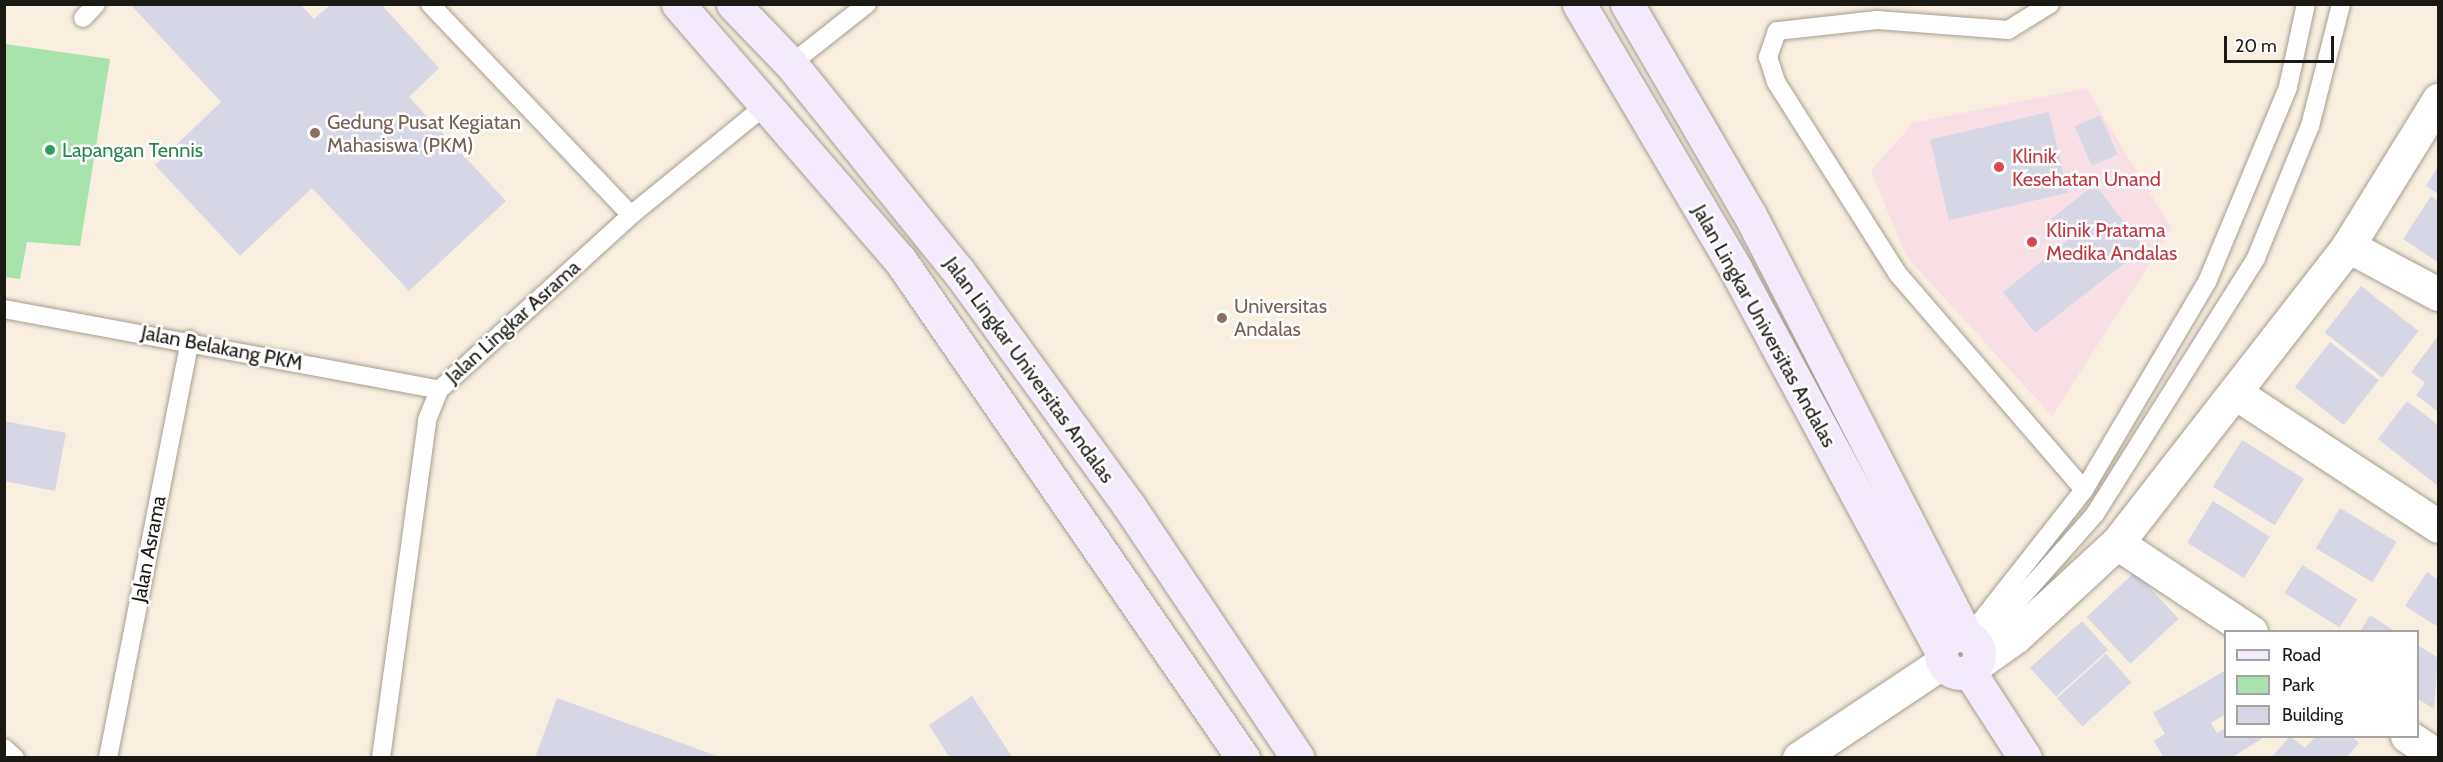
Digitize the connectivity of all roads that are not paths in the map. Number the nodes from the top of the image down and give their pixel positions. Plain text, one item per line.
1 (96, 4) edge
2 (430, 4) edge
3 (678, 4) edge
4 (733, 4) edge
5 (867, 4) edge
6 (1627, 4) edge
7 (2050, 4) edge
8 (2306, 4) edge
9 (2342, 4) edge
10 (1581, 5) edge
11 (83, 18) dead end
12 (791, 64) junction
13 (2439, 100) edge
14 (762, 108) junction
15 (631, 215) junction
16 (2348, 246) junction
17 (2439, 294) edge
18 (4, 309) edge
19 (190, 340) junction
20 (439, 390) junction
21 (2237, 394) junction
22 (2084, 490) junction
23 (1129, 506) junction
24 (2439, 526) edge
25 (1090, 535) junction
26 (2117, 543) junction
27 (2248, 630) edge
28 (1963, 652) junction
29 (2411, 738) edge
30 (4, 748) edge
31 (2439, 756) edge
32 (15, 758) edge
33 (108, 758) edge
34 (381, 758) edge
35 (1243, 758) edge
36 (1298, 758) edge
37 (1799, 758) edge
38 (2025, 758) edge

1 - 11 lane
2 - 15 lane
3 - 14 street, Jalan Lingkar Universitas Andalas
4 - 12 street, Jalan Lingkar Universitas Andalas
5 - 12 lane
6 - 28 street, Jalan Lingkar Universitas Andalas
7 - 22 lane
8 - 22 lane
9 - 28 lane
10 - 28 street, Jalan Lingkar Universitas Andalas
12 - 23 street, Jalan Lingkar Universitas Andalas
13 - 16 street
14 - 15 lane, Jalan Lingkar Asrama
14 - 25 street, Jalan Lingkar Universitas Andalas
15 - 20 lane, Jalan Lingkar Asrama
16 - 17 street
16 - 21 street
18 - 19 lane, Jalan Belakang PKM
19 - 20 lane, Jalan Belakang PKM
19 - 33 lane, Jalan Asrama
20 - 34 lane, Jalan Lingkar Asrama
21 - 24 street
21 - 26 street
22 - 28 lane
23 - 25 street
23 - 36 street, Jalan Lingkar Universitas Andalas
25 - 35 street, Jalan Lingkar Universitas Andalas
26 - 27 street
26 - 28 street
28 - 37 street
28 - 38 street
29 - 31 street
30 - 32 lane

